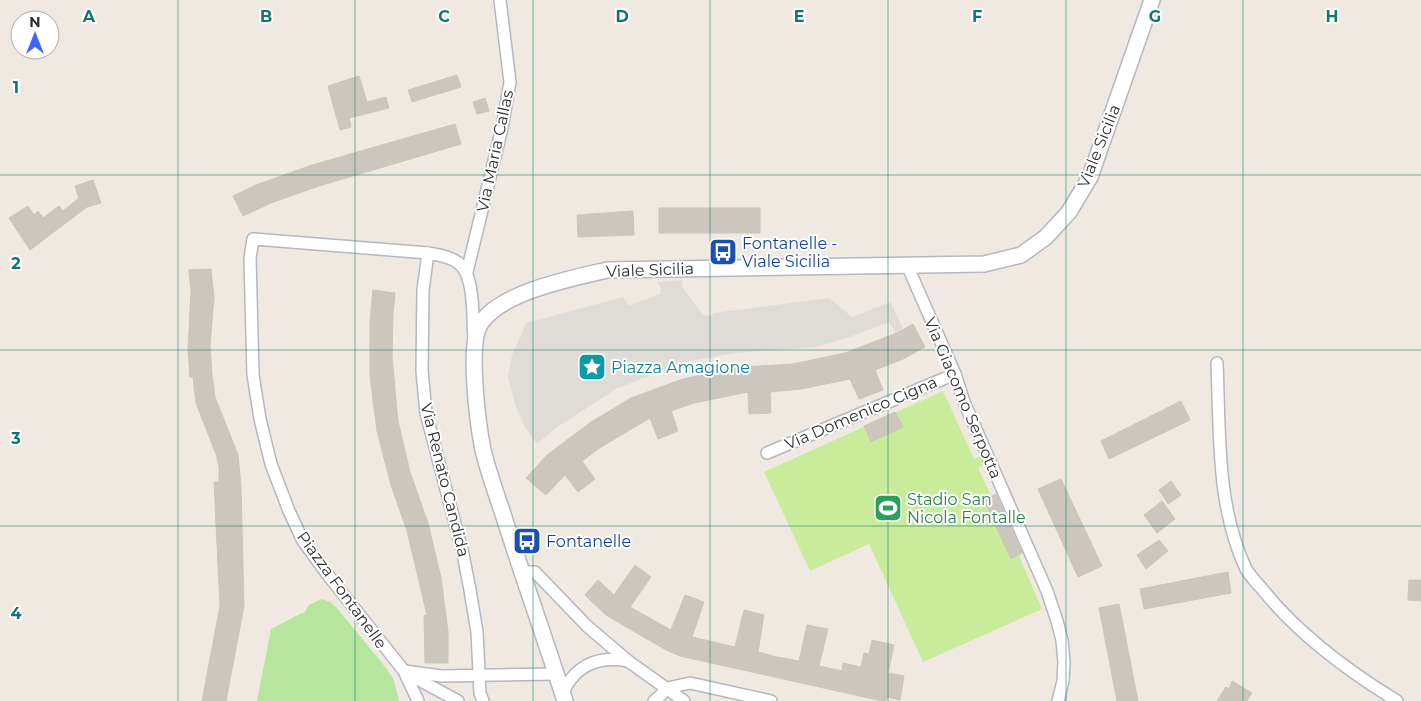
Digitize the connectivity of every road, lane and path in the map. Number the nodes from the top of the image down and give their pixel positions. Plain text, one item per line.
1 (500, 0) edge
2 (1152, 0) edge
3 (428, 253) junction
4 (907, 265) junction
5 (467, 272) junction
6 (474, 343) junction
7 (1217, 363) dead end
8 (955, 374) junction
9 (767, 452) dead end
10 (522, 572) junction
11 (628, 661) junction
12 (404, 671) junction
13 (556, 674) junction
14 (479, 676) junction
15 (661, 694) edge
16 (564, 700) edge
17 (418, 701) edge
18 (458, 701) edge
19 (483, 701) edge
20 (684, 701) edge
21 (771, 701) edge
22 (1058, 701) edge
23 (1397, 701) edge

1 - 5 street, Via Maria Callas
2 - 4 street, Viale Sicilia
3 - 5 street
3 - 12 street, Piazza Fontanelle
3 - 14 street, Via Renato Candida
4 - 6 street, Viale Sicilia
4 - 8 street, Via Giacomo Serpotta
5 - 6 street
6 - 10 street, Viale Sicilia
7 - 23 street
8 - 9 street, Via Domenico Cigna
8 - 22 street, Via Giacomo Serpotta
10 - 11 street
10 - 13 street, Viale Sicilia
11 - 15 street
11 - 16 street
12 - 14 street
12 - 17 street
12 - 18 street
13 - 14 street
13 - 16 street, Viale Sicilia
14 - 19 street, Via Renato Candida
15 - 20 street
15 - 21 street

